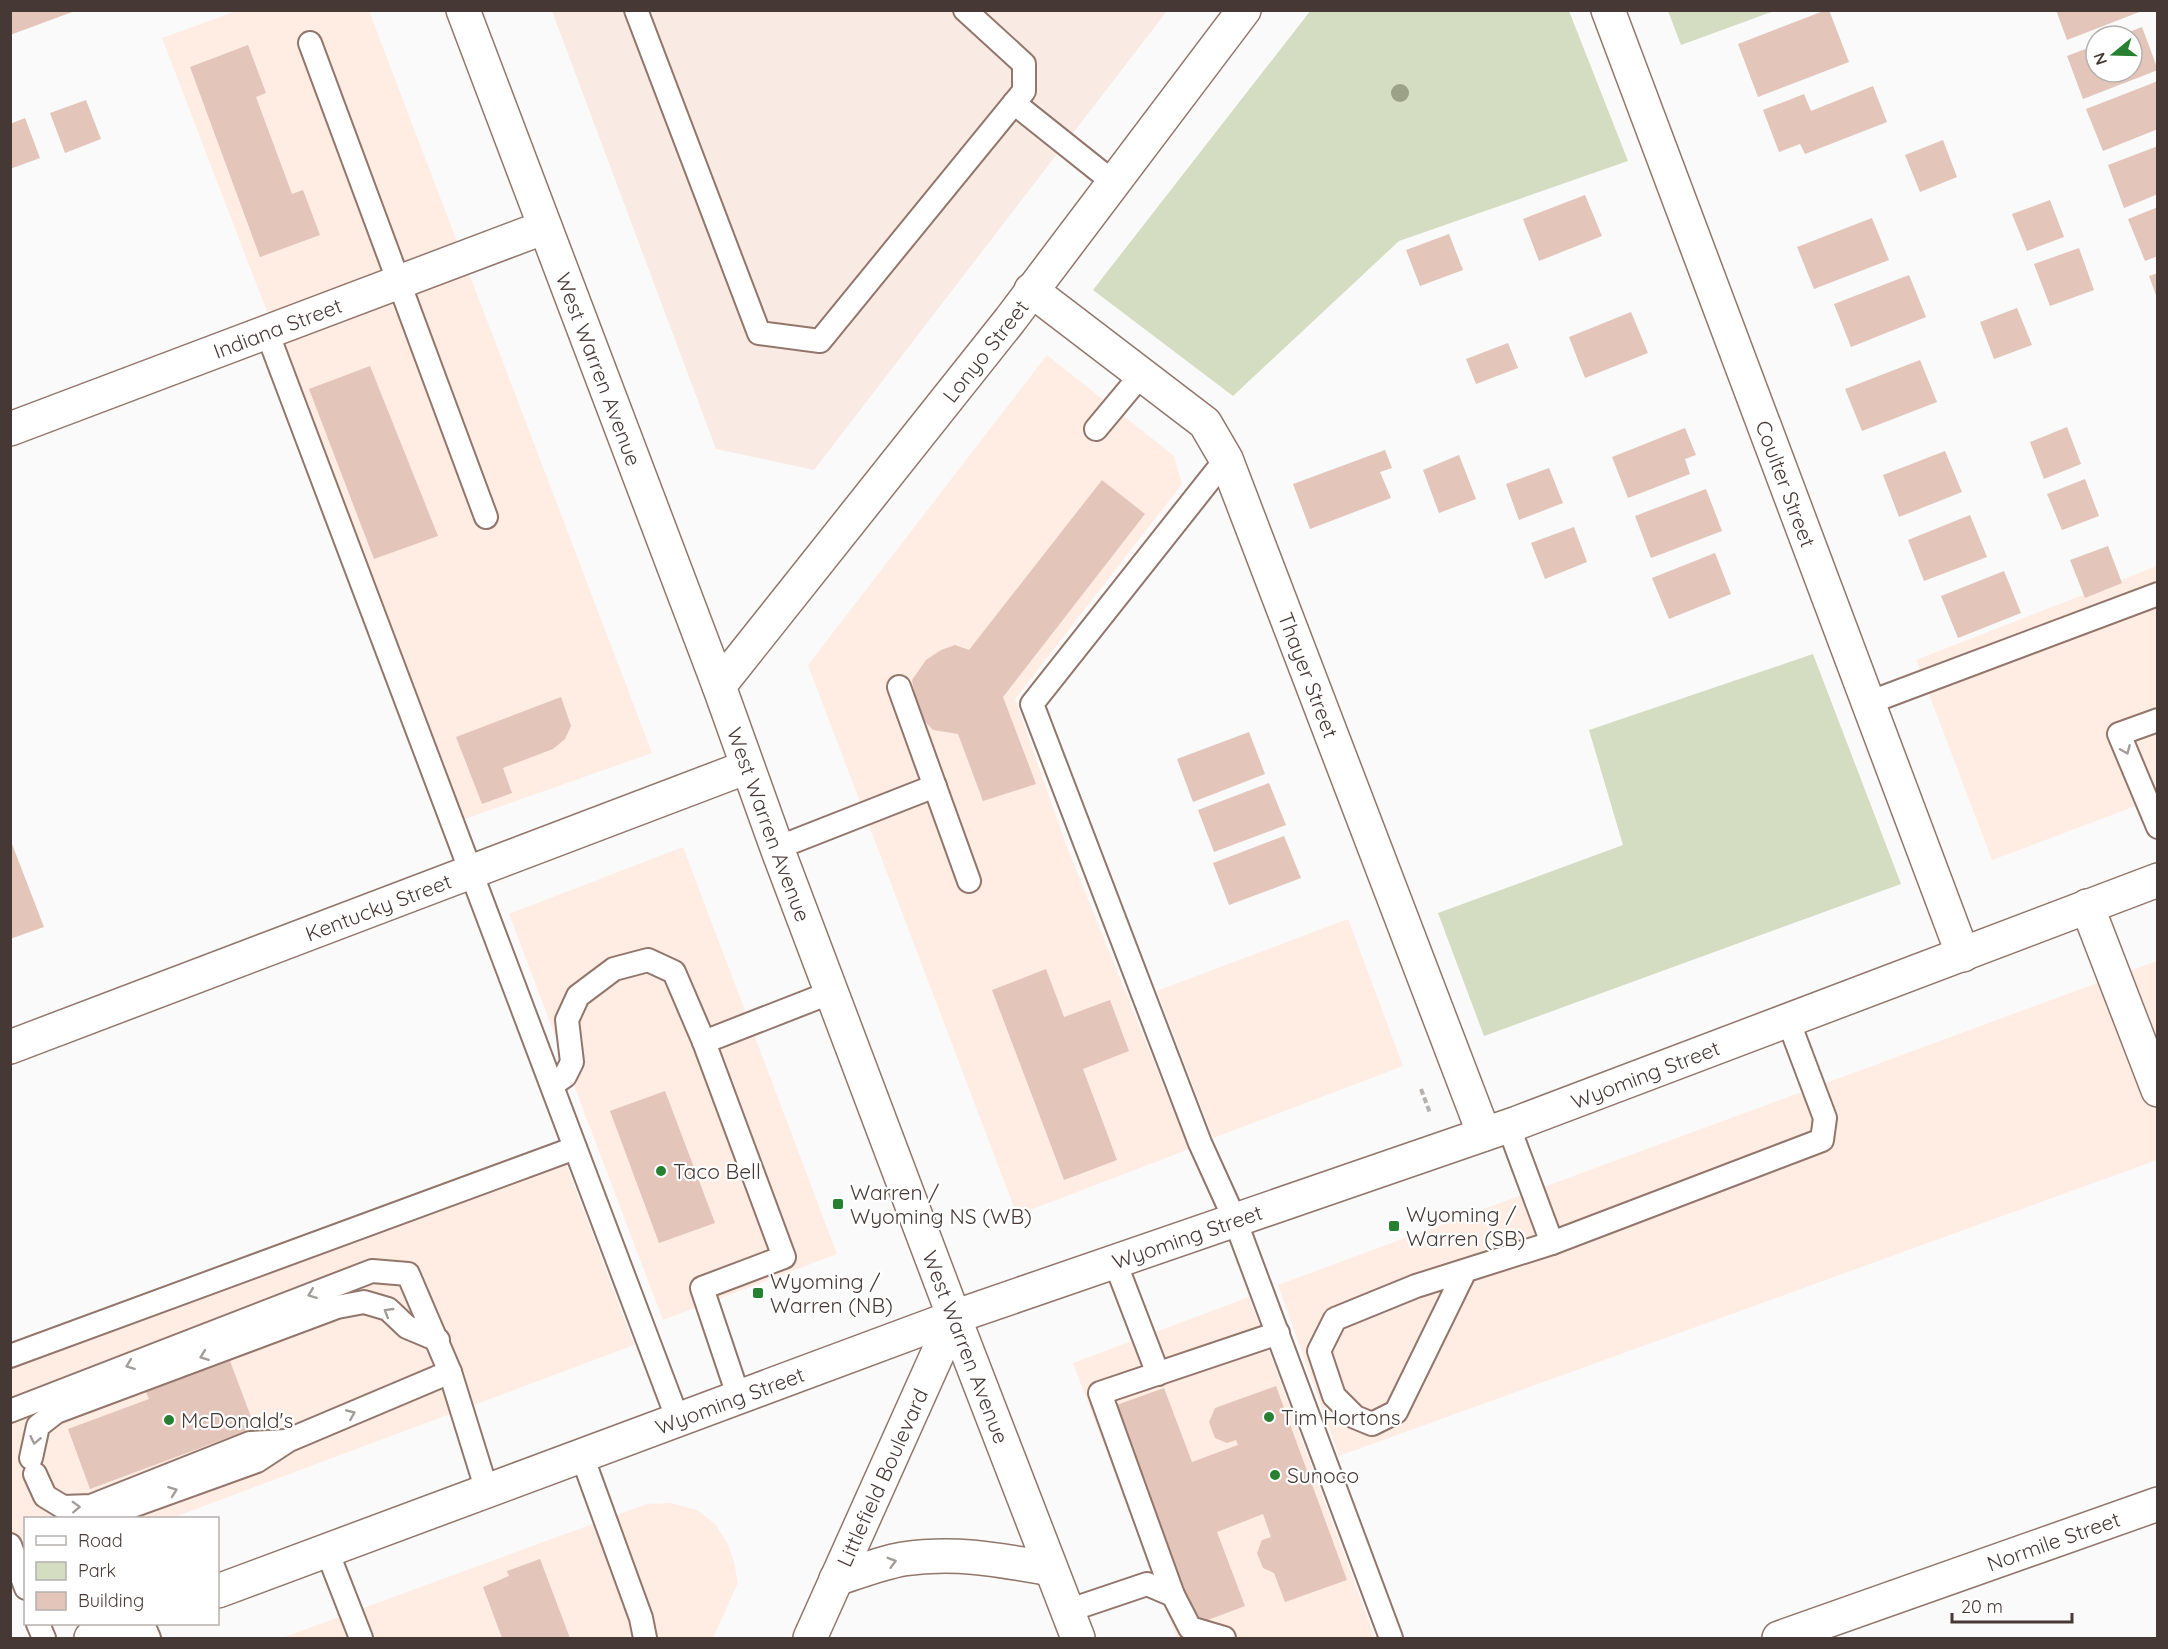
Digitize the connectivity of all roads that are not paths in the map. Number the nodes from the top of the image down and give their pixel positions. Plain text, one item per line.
1 (463, 10) edge
2 (636, 10) edge
3 (965, 10) edge
4 (1244, 10) edge
5 (1608, 10) edge
6 (310, 43) dead end
7 (1014, 103) junction
8 (1113, 182) junction
9 (545, 227) junction
10 (398, 283) junction
11 (1031, 290) junction
12 (267, 332) junction
13 (1141, 375) junction
14 (10, 429) edge
15 (1096, 429) dead end
16 (1226, 459) junction
17 (486, 517) dead end
18 (2157, 594) edge
19 (719, 686) junction
20 (899, 687) dead end
21 (1868, 703) junction
22 (2157, 720) edge
23 (747, 767) junction
24 (935, 786) junction
25 (2157, 827) edge
26 (777, 848) junction
27 (471, 872) junction
28 (2157, 880) edge
29 (969, 881) dead end
30 (2087, 906) junction
31 (1963, 955) junction
32 (832, 992) junction
33 (1788, 1020) junction
34 (704, 1042) junction
35 (10, 1047) edge
36 (552, 1085) junction
37 (2157, 1090) edge
38 (1496, 1129) junction
39 (575, 1148) junction
40 (1235, 1220) junction
41 (1552, 1243) junction
42 (1115, 1262) junction
43 (1465, 1271) junction
44 (954, 1317) junction
45 (1278, 1333) junction
46 (438, 1340) junction
47 (10, 1356) edge
48 (450, 1372) junction
49 (1158, 1374) junction
50 (739, 1398) junction
51 (10, 1411) edge
52 (678, 1420) junction
53 (286, 1441) junction
54 (582, 1456) junction
55 (487, 1491) junction
56 (2157, 1504) edge
57 (102, 1517) edge
58 (16, 1547) edge
59 (327, 1551) junction
60 (1051, 1569) junction
61 (836, 1579) junction
62 (24, 1580) edge
63 (219, 1592) edge
64 (1173, 1595) junction
65 (127, 1625) edge
66 (1072, 1625) edge
67 (1819, 1632) edge
68 (92, 1638) edge
69 (361, 1638) edge
70 (645, 1638) edge
71 (810, 1638) edge
72 (1224, 1638) edge
73 (1391, 1638) edge
74 (1779, 1638) edge

1 - 9 street, West Warren Avenue
2 - 7 lane
3 - 7 lane
4 - 8 street, Lonyo Street
5 - 21 street, Coulter Street
6 - 10 lane
7 - 8 lane
8 - 11 street, Lonyo Street
9 - 10 street, Indiana Street
9 - 19 street, West Warren Avenue
10 - 12 street, Indiana Street
10 - 17 lane
11 - 13 street, Thayer Street
11 - 19 street, Lonyo Street
12 - 14 street, Indiana Street
12 - 27 lane
13 - 15 lane
13 - 16 street, Thayer Street
16 - 38 street, Thayer Street
16 - 40 lane
18 - 21 lane
19 - 23 street, West Warren Avenue
20 - 24 lane
21 - 31 street, Coulter Street
22 -> 25 lane
23 - 26 street, West Warren Avenue
23 - 27 street, Kentucky Street
24 - 26 lane
24 - 29 lane
26 - 32 street, West Warren Avenue
27 - 35 street, Kentucky Street
27 - 36 lane
28 - 30 street, Wyoming Street
30 - 31 street, Wyoming Street
30 - 37 street
31 - 33 street, Wyoming Street
32 - 34 lane
32 - 44 street, West Warren Avenue
33 - 38 street, Wyoming Street
33 - 41 lane
34 - 36 lane
34 - 50 lane
36 - 39 lane
38 - 40 street, Wyoming Street
38 - 41 lane
39 - 47 lane
39 - 52 lane
40 - 42 street, Wyoming Street
40 - 45 lane
41 - 43 lane
42 - 44 street, Wyoming Street
42 - 49 lane
43 - 43 lane
44 - 50 street, Wyoming Street
44 - 60 street, West Warren Avenue
44 - 61 street, Littlefield Boulevard
45 - 49 lane
45 - 73 lane
46 - 48 lane
46 -> 51 lane
46 -> 53 lane
53 -> 48 lane
48 - 55 lane
49 - 64 lane
50 - 52 street, Wyoming Street
52 - 54 street, Wyoming Street
57 -> 53 lane
54 - 55 street, Wyoming Street
54 - 70 lane
55 - 59 street, Wyoming Street
56 - 67 street, Normile Street
58 - 62 lane
59 - 63 street, Wyoming Street
59 - 69 lane
61 -> 60 street
60 - 66 street, West Warren Avenue
61 - 71 street, Littlefield Boulevard
64 - 66 lane
64 - 72 lane
65 - 68 street
67 - 74 street, Normile Street

